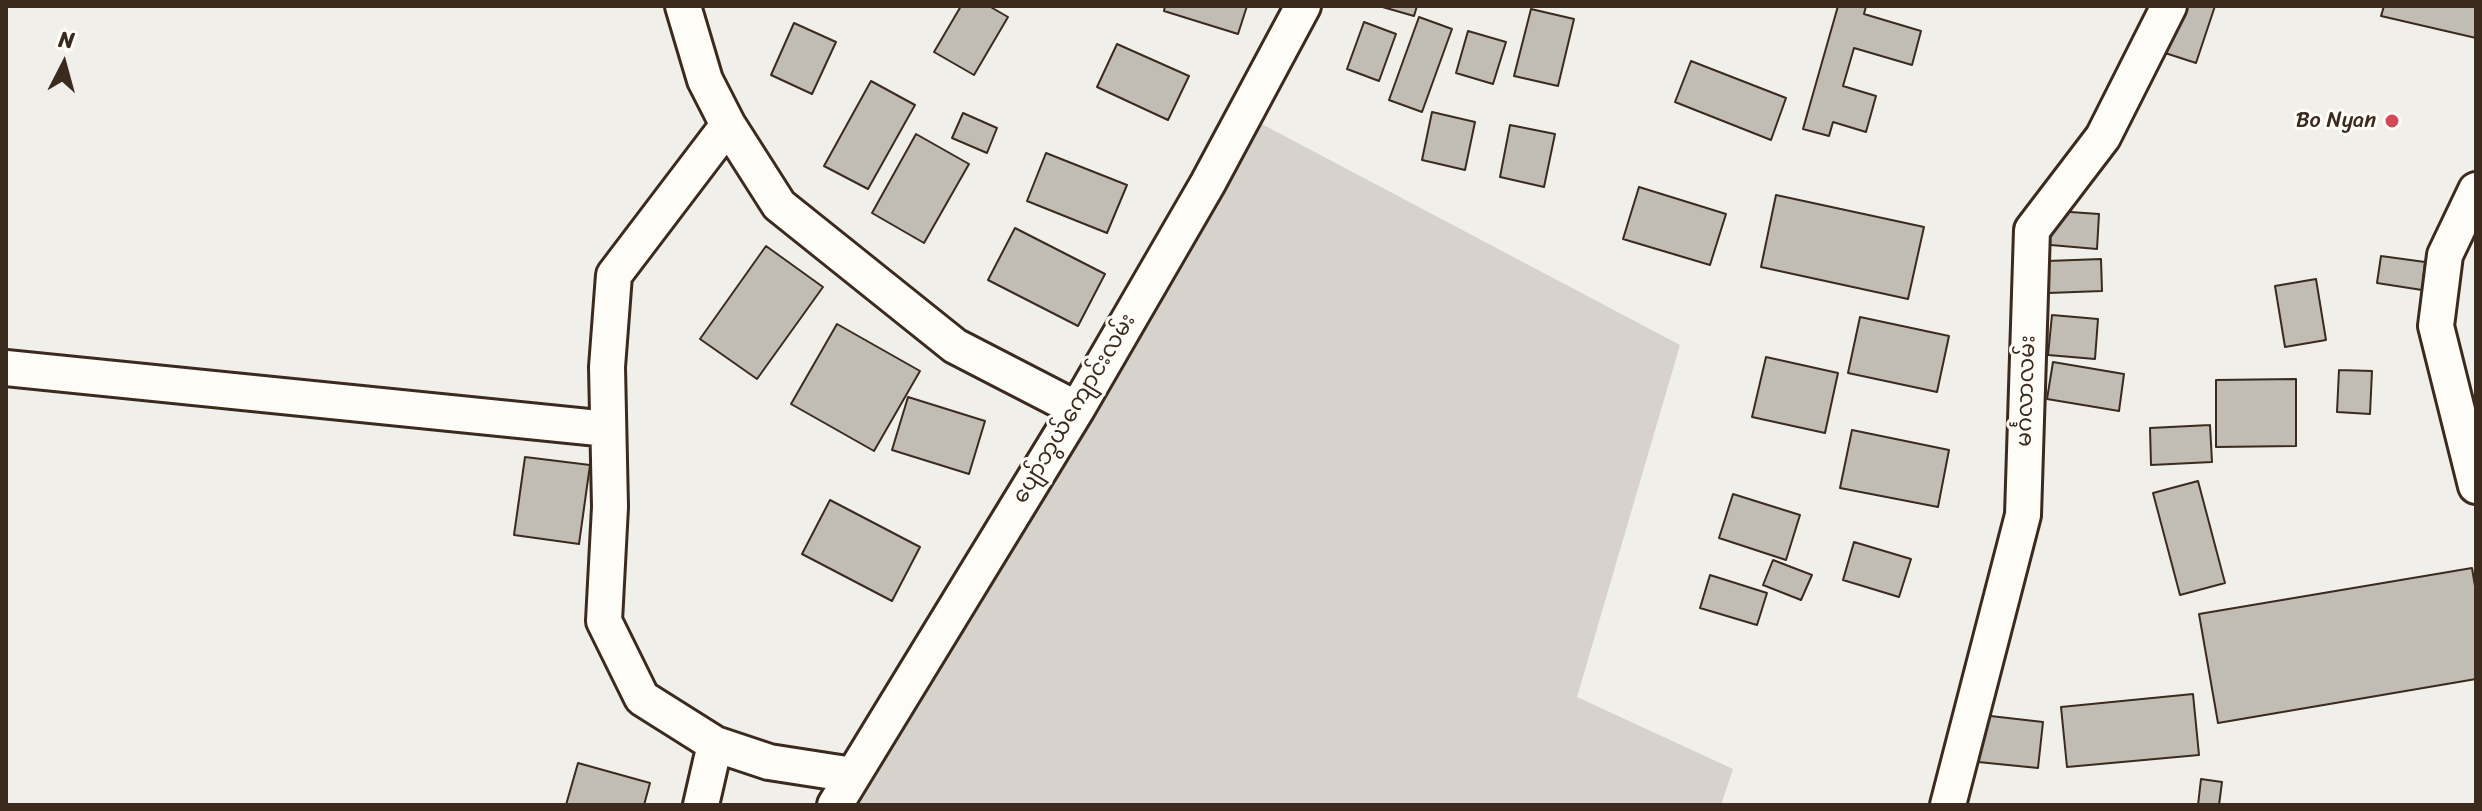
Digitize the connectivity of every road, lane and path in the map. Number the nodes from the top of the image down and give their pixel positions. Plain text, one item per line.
1 (683, 6) edge
2 (1303, 6) edge
3 (2169, 6) edge
4 (728, 125) junction
5 (2476, 190) edge
6 (6, 368) edge
7 (1077, 409) junction
8 (608, 429) junction
9 (2476, 486) edge
10 (715, 744) junction
11 (853, 775) junction
12 (701, 805) edge
13 (835, 805) edge
14 (1948, 805) edge

1 - 4 street
2 - 7 street, ပျော်ဘွယ်ကျောင်းလမ်း
3 - 14 street, မင်္ဂလာလမ်း
4 - 7 street
4 - 8 street
5 - 9 street
6 - 8 street
7 - 11 street, ပျော်ဘွယ်ကျောင်းလမ်း
8 - 10 street
10 - 11 street
10 - 12 street
11 - 13 street, ပျော်ဘွယ်ကျောင်းလမ်း

